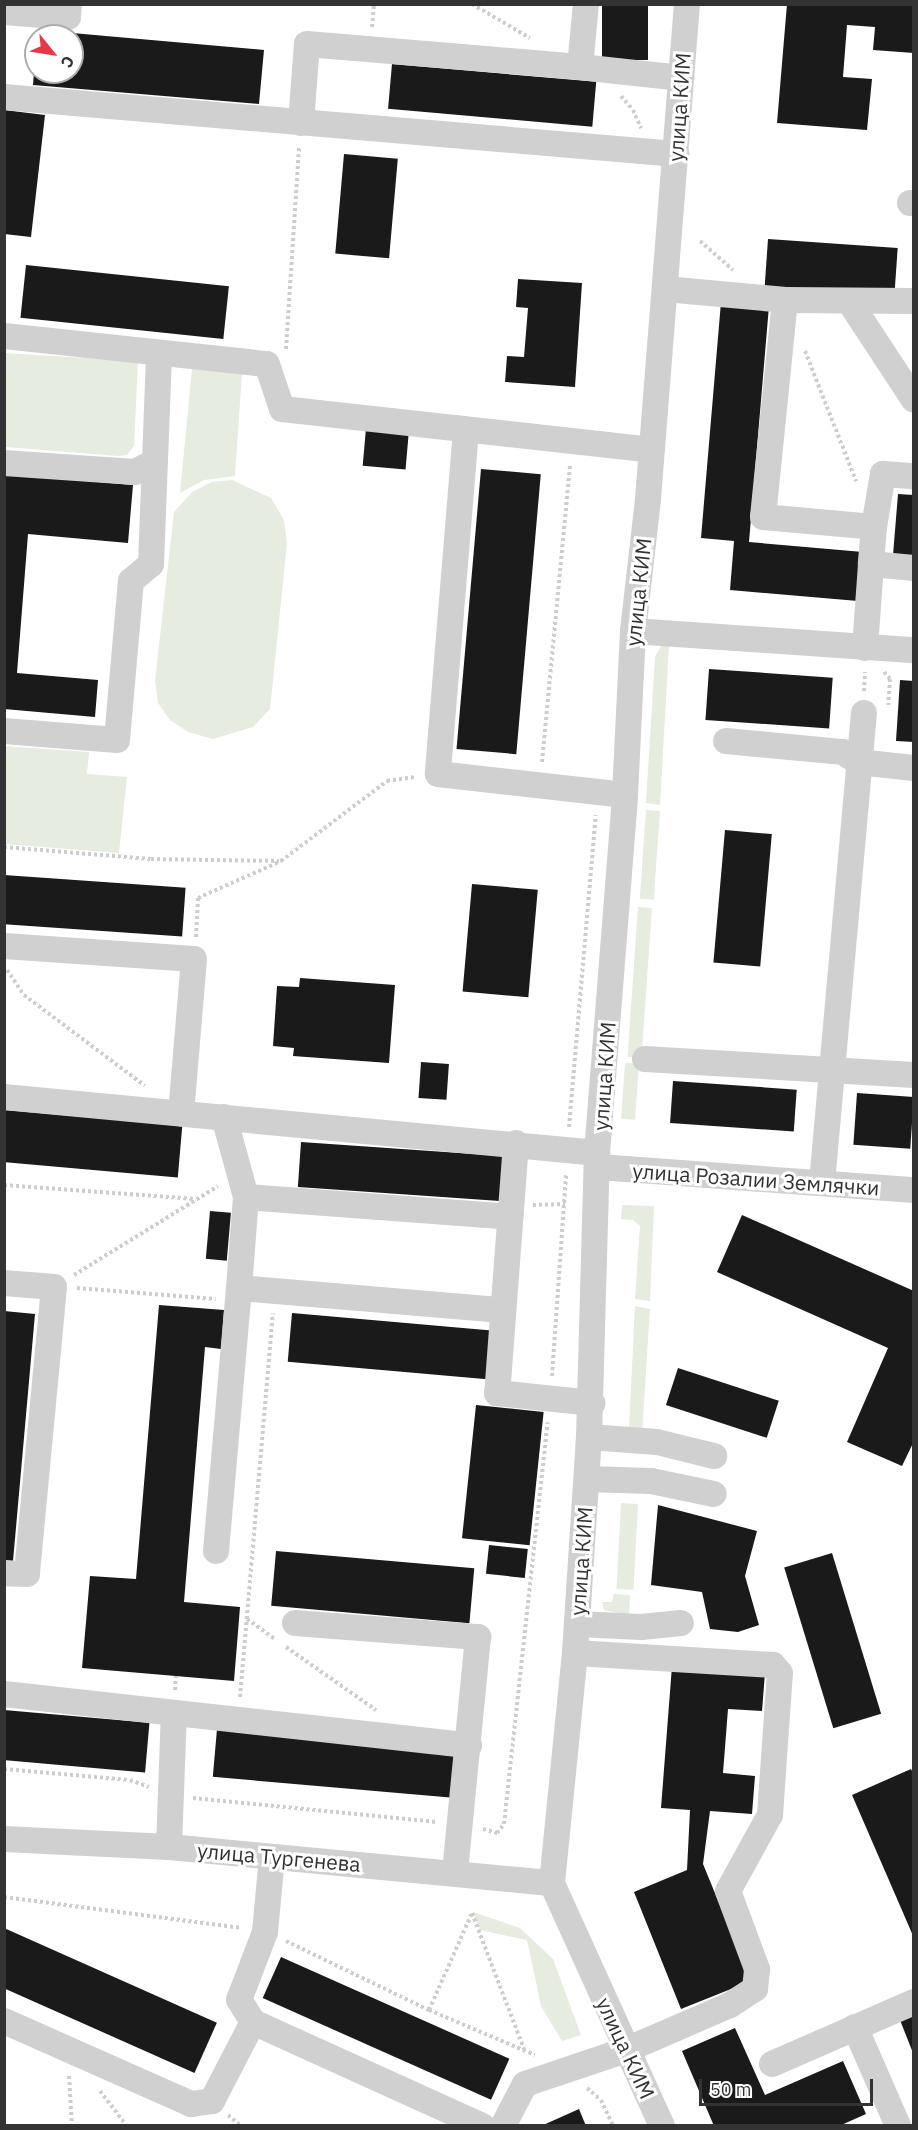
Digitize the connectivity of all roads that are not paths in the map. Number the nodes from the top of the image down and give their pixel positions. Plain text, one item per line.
1 (69, 4) edge
2 (586, 4) edge
3 (687, 4) edge
4 (4, 12) edge
5 (588, 68) junction
6 (681, 78) junction
7 (4, 97) edge
8 (301, 123) junction
9 (664, 154) junction
10 (665, 290) junction
11 (785, 300) junction
12 (849, 301) junction
13 (914, 301) edge
14 (4, 336) edge
15 (159, 353) junction
16 (914, 400) edge
17 (466, 430) junction
18 (652, 450) junction
19 (154, 462) junction
20 (4, 463) edge
21 (914, 476) edge
22 (874, 527) junction
23 (871, 564) junction
24 (914, 568) edge
25 (633, 631) junction
26 (865, 648) junction
27 (914, 650) edge
28 (864, 713) road end
29 (4, 731) edge
30 (726, 741) dead end
31 (858, 762) junction
32 (914, 768) edge
33 (625, 795) junction
34 (4, 946) edge
35 (645, 1059) dead end
36 (829, 1069) junction
37 (914, 1075) edge
38 (4, 1098) edge
39 (181, 1113) junction
40 (224, 1117) junction
41 (516, 1143) junction
42 (598, 1160) junction
43 (822, 1183) junction
44 (243, 1185) junction
45 (914, 1190) edge
46 (510, 1217) junction
47 (4, 1283) edge
48 (238, 1294) junction
49 (502, 1310) junction
50 (592, 1402) junction
51 (590, 1437) junction
52 (714, 1456) dead end
53 (587, 1479) junction
54 (714, 1494) dead end
55 (216, 1551) dead end
56 (4, 1573) edge
57 (295, 1623) dead end
58 (681, 1623) dead end
59 (577, 1624) junction
60 (575, 1653) junction
61 (4, 1694) edge
62 (174, 1713) junction
63 (469, 1745) junction
64 (4, 1839) edge
65 (169, 1848) junction
66 (272, 1857) junction
67 (455, 1871) junction
68 (552, 1882) junction
69 (914, 2002) edge
70 (4, 2021) edge
71 (253, 2022) junction
72 (855, 2027) junction
73 (626, 2050) junction
74 (772, 2064) dead end
75 (482, 2126) edge
76 (503, 2126) edge
77 (662, 2126) edge
78 (898, 2126) edge

1 - 4 street
2 - 5 street
3 - 6 street, улица КИМ
5 - 6 street
5 - 8 street
6 - 9 street, улица КИМ
7 - 8 street
8 - 9 street
9 - 10 street, улица КИМ
10 - 11 street
10 - 18 street, улица КИМ
11 - 12 street
11 - 22 street
12 - 13 street
12 - 16 street
14 - 15 street
15 - 17 street
15 - 19 street
17 - 18 street
17 - 33 street
18 - 25 street, улица КИМ
19 - 20 street
19 - 29 street
21 - 22 street
22 - 23 street
23 - 24 street
23 - 26 street
25 - 26 street
25 - 33 street, улица КИМ
26 - 27 street
28 - 31 street
30 - 31 street
31 - 32 street
31 - 36 street
33 - 42 street, улица КИМ
34 - 39 street
35 - 36 street
36 - 37 street
36 - 43 street
38 - 39 street, улица Розалии Землячки
39 - 40 street, улица Розалии Землячки
40 - 41 street, улица Розалии Землячки
40 - 44 street
41 - 42 street, улица Розалии Землячки
41 - 46 street
42 - 43 street, улица Розалии Землячки
42 - 50 street, улица КИМ
43 - 45 street, улица Розалии Землячки
44 - 46 street
44 - 48 street
46 - 49 street
47 - 56 street
48 - 49 street
48 - 55 street
49 - 50 street
50 - 51 street, улица КИМ
51 - 52 street
51 - 53 street, улица КИМ
53 - 54 street
53 - 59 street, улица КИМ
57 - 63 street
58 - 59 street
59 - 60 street, улица КИМ
60 - 68 street, улица КИМ
60 - 73 street
61 - 62 street
62 - 63 street
62 - 65 street
63 - 67 street
64 - 65 street, улица Тургенева
65 - 66 street, улица Тургенева
66 - 67 street, улица Тургенева
66 - 71 street
67 - 68 street, улица Тургенева
68 - 73 street, улица КИМ
69 - 72 street
70 - 71 street
71 - 75 street
72 - 74 street
72 - 78 street
73 - 76 street
73 - 77 street, улица КИМ

